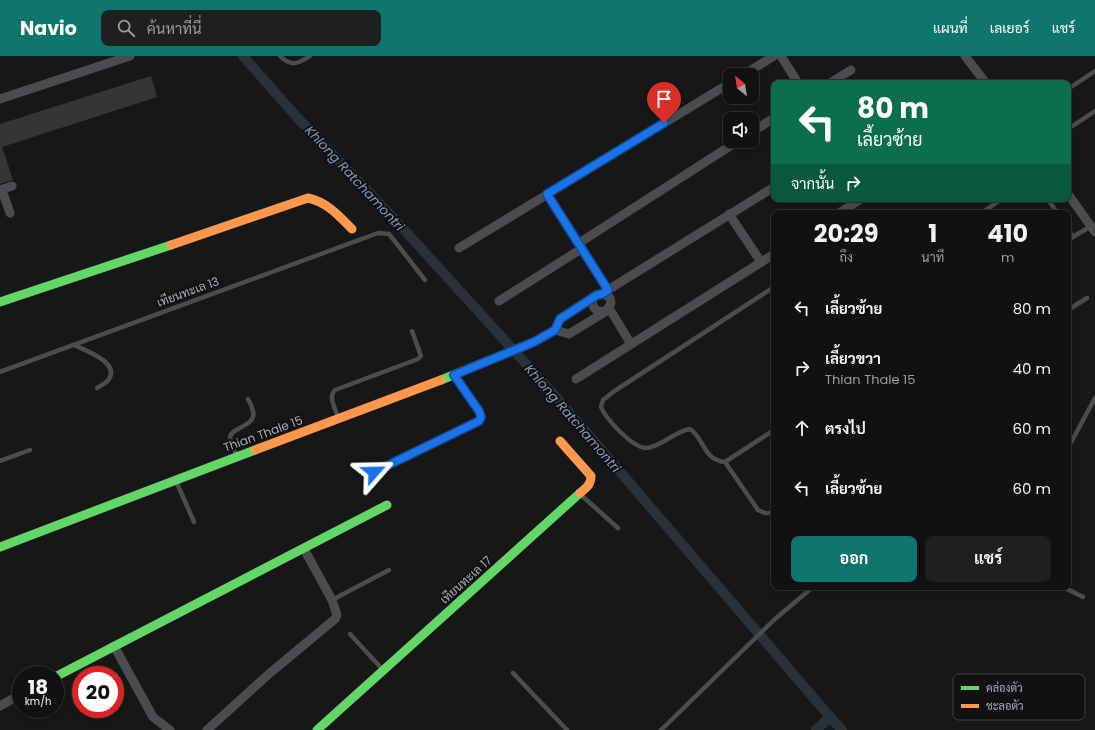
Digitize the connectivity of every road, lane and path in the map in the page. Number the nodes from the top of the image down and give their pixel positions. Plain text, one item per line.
1 (130, 56) edge
2 (280, 56) edge
3 (310, 56) edge
4 (774, 56) edge
5 (781, 56) edge
6 (965, 56) edge
7 (754, 68) edge
8 (852, 70) dead end
9 (1095, 71) edge
10 (796, 80) edge
11 (835, 80) edge
12 (984, 80) edge
13 (723, 87) edge
14 (1071, 87) edge
15 (0, 99) edge
16 (1095, 111) edge
17 (771, 120) edge
18 (1071, 127) edge
19 (759, 128) edge
20 (727, 148) edge
21 (12, 186) dead end
22 (771, 189) edge
23 (1, 190) edge
24 (547, 194) junction
25 (1071, 198) edge
26 (856, 202) edge
27 (998, 202) edge
28 (844, 210) edge
29 (986, 210) edge
30 (10, 213) dead end
31 (729, 214) junction
32 (352, 229) dead end
33 (1093, 229) edge
34 (1071, 234) edge
35 (1073, 237) joint
36 (580, 246) junction
37 (459, 248) dead end
38 (771, 256) edge
39 (761, 262) junction
40 (425, 280) dead end
41 (771, 289) edge
42 (602, 293) junction
43 (1087, 298) dead end
44 (499, 301) dead end
45 (0, 302) edge
46 (1071, 308) edge
47 (607, 310) junction
48 (555, 330) junction
49 (412, 331) dead end
50 (631, 344) junction
51 (74, 345) junction
52 (0, 372) edge
53 (454, 375) junction
54 (576, 379) dead end
55 (97, 388) dead end
56 (1095, 398) edge
57 (248, 399) dead end
58 (339, 418) junction
59 (771, 432) edge
60 (560, 441) dead end
61 (1071, 442) edge
62 (30, 450) dead end
63 (237, 456) junction
64 (0, 461) edge
65 (725, 462) junction
66 (374, 472) dead end
67 (175, 480) junction
68 (579, 494) junction
69 (387, 505) dead end
70 (771, 514) edge
71 (194, 522) dead end
72 (618, 528) dead end
73 (0, 547) edge
74 (304, 549) junction
75 (389, 570) dead end
76 (809, 590) edge
77 (1069, 590) edge
78 (1083, 597) dead end
79 (332, 600) junction
80 (350, 634) dead end
81 (114, 646) junction
82 (383, 670) junction
83 (64, 672) edge
84 (513, 673) dead end
85 (12, 699) edge
86 (0, 706) edge
87 (170, 730) edge
88 (208, 730) edge
89 (317, 730) edge
90 (567, 730) edge
91 (661, 730) edge

1 - 15 street
2 - 3 lane
4 - 7 street
5 - 10 street
6 - 12 street
8 - 11 street
9 - 14 lane
13 - 24 street
16 - 18 lane
17 - 19 street
20 - 36 street
21 - 23 street
22 - 31 street
23 - 30 street
24 - 36 street
24 - 37 street
25 - 33 street
26 - 28 street
27 - 29 lane
31 - 39 street
31 - 42 street
32 - 45 street
33 - 35 lane
34 - 35 lane
36 - 42 street
36 - 44 street
38 - 39 street
39 - 50 street
40 - 51 lane, เทียนทะเล 13
41 - 65 lane
42 - 47 street
42 - 47 street
42 - 48 street
43 - 46 lane
47 - 48 street
47 - 50 street
48 - 53 street, Thian Thale 15
49 - 58 lane
50 - 54 street
51 - 52 lane, เทียนทะเล 13
51 - 55 lane
53 - 58 street, Thian Thale 15
53 - 66 lane
56 - 61 lane
57 - 63 lane
58 - 63 street, Thian Thale 15
59 - 65 lane
60 - 68 street, เทียนทะเล 17
62 - 64 lane
63 - 67 street, Thian Thale 15
65 - 70 lane
67 - 71 lane
67 - 73 street, Thian Thale 15
68 - 72 lane
68 - 82 street, เทียนทะเล 17
69 - 74 street
74 - 79 street
74 - 81 street
75 - 79 lane
76 - 91 lane
77 - 78 lane
79 - 88 street
80 - 82 lane
81 - 83 street
81 - 87 street
82 - 89 street, เทียนทะเล 17
84 - 90 lane
85 - 86 street

